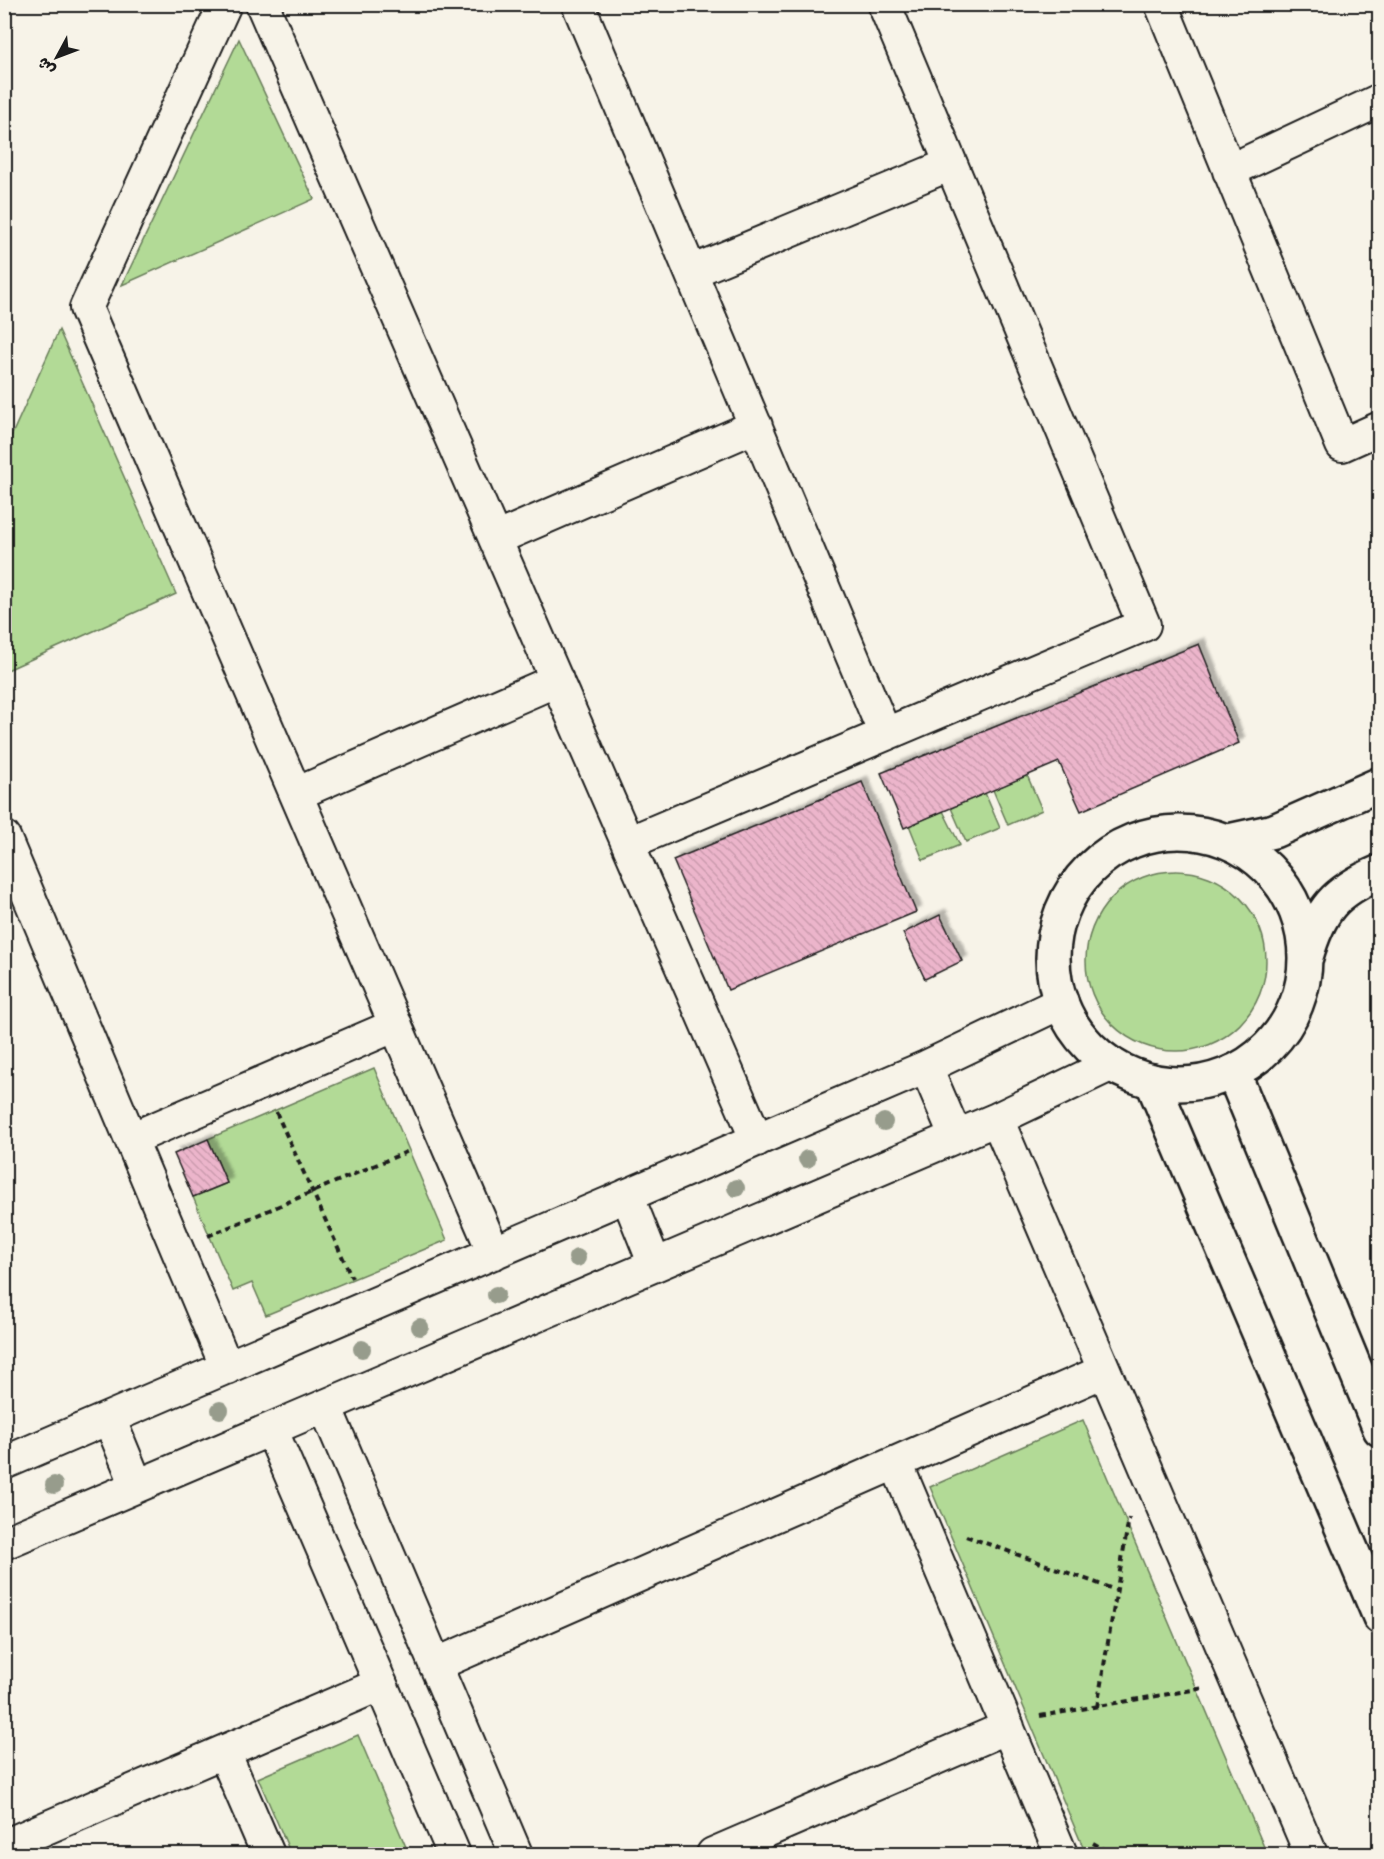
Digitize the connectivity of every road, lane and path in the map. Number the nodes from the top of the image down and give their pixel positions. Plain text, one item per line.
1 (225, 4) edge
2 (262, 4) edge
3 (578, 4) edge
4 (884, 4) edge
5 (1161, 4) edge
6 (1380, 100) edge
7 (951, 164) junction
8 (1229, 171) junction
9 (691, 272) junction
10 (756, 426) junction
11 (1380, 428) edge
12 (495, 539) junction
13 (557, 680) junction
14 (885, 734) junction
15 (1380, 784) edge
16 (296, 794) junction
17 (4, 837) edge
18 (1228, 841) junction
19 (627, 843) junction
20 (1380, 872) edge
21 (1305, 958) junction
22 (1062, 1002) junction
23 (396, 1026) junction
24 (1112, 1064) junction
25 (926, 1067) junction
26 (1233, 1072) junction
27 (1152, 1081) junction
28 (263, 1083) junction
29 (997, 1119) junction
30 (444, 1136) junction
31 (956, 1137) junction
32 (131, 1139) junction
33 (757, 1140) junction
34 (312, 1192) junction
35 (627, 1195) junction
36 (177, 1250) junction
37 (494, 1252) junction
38 (655, 1265) junction
39 (366, 1308) junction
40 (227, 1368) junction
41 (1104, 1371) junction
42 (325, 1406) junction
43 (109, 1418) junction
44 (271, 1429) junction
45 (1380, 1429) edge
46 (4, 1463) edge
47 (896, 1463) junction
48 (137, 1486) junction
49 (1130, 1510) dead end
50 (920, 1520) junction
51 (4, 1543) edge
52 (1116, 1590) junction
53 (1380, 1617) edge
54 (435, 1665) junction
55 (1238, 1682) junction
56 (381, 1684) junction
57 (1097, 1707) junction
58 (1007, 1725) junction
59 (224, 1752) junction
60 (4, 1846) edge
61 (268, 1854) edge
62 (454, 1854) edge
63 (516, 1854) edge
64 (713, 1854) edge
65 (1062, 1854) edge
66 (1311, 1854) edge

1 - 16 street
2 - 12 street
3 - 9 street
4 - 7 street
5 - 8 street
6 - 8 street
7 - 9 street
7 - 14 street
8 - 11 street
9 - 10 street
10 - 12 street
10 - 14 street
12 - 13 street
13 - 16 street
13 - 19 street
14 - 19 street
15 - 18 main road
16 - 23 street
17 - 32 street
18 - 21 main road
18 - 22 main road
19 - 33 street
20 - 21 main road
21 - 26 main road
22 - 24 main road
22 - 25 street
23 - 28 street
23 - 30 street
24 - 27 main road
24 - 29 street
25 - 31 street
25 - 33 street
26 - 27 main road
26 - 45 main road
27 - 53 main road
28 - 32 street
28 - 34 path
29 - 31 street
29 - 41 street
30 - 34 path
30 - 37 street
31 - 38 street
32 - 36 street
33 - 35 street
34 - 36 path
34 - 39 path
35 - 37 street
35 - 38 street
36 - 40 street
37 - 39 street
38 - 42 street
39 - 40 street
40 - 43 street
41 - 47 street
41 - 55 street
42 - 44 street
42 - 54 street
43 - 46 street
43 - 48 street
44 - 48 street
44 - 56 street
47 - 50 street
47 - 54 street
48 - 51 street
49 - 52 path
50 - 52 path
50 - 58 street
52 - 57 path
54 - 63 street
55 - 57 path
55 - 66 street
56 - 59 street
56 - 62 street
57 - 58 path
58 - 64 street
58 - 65 street
59 - 60 street
59 - 61 street

